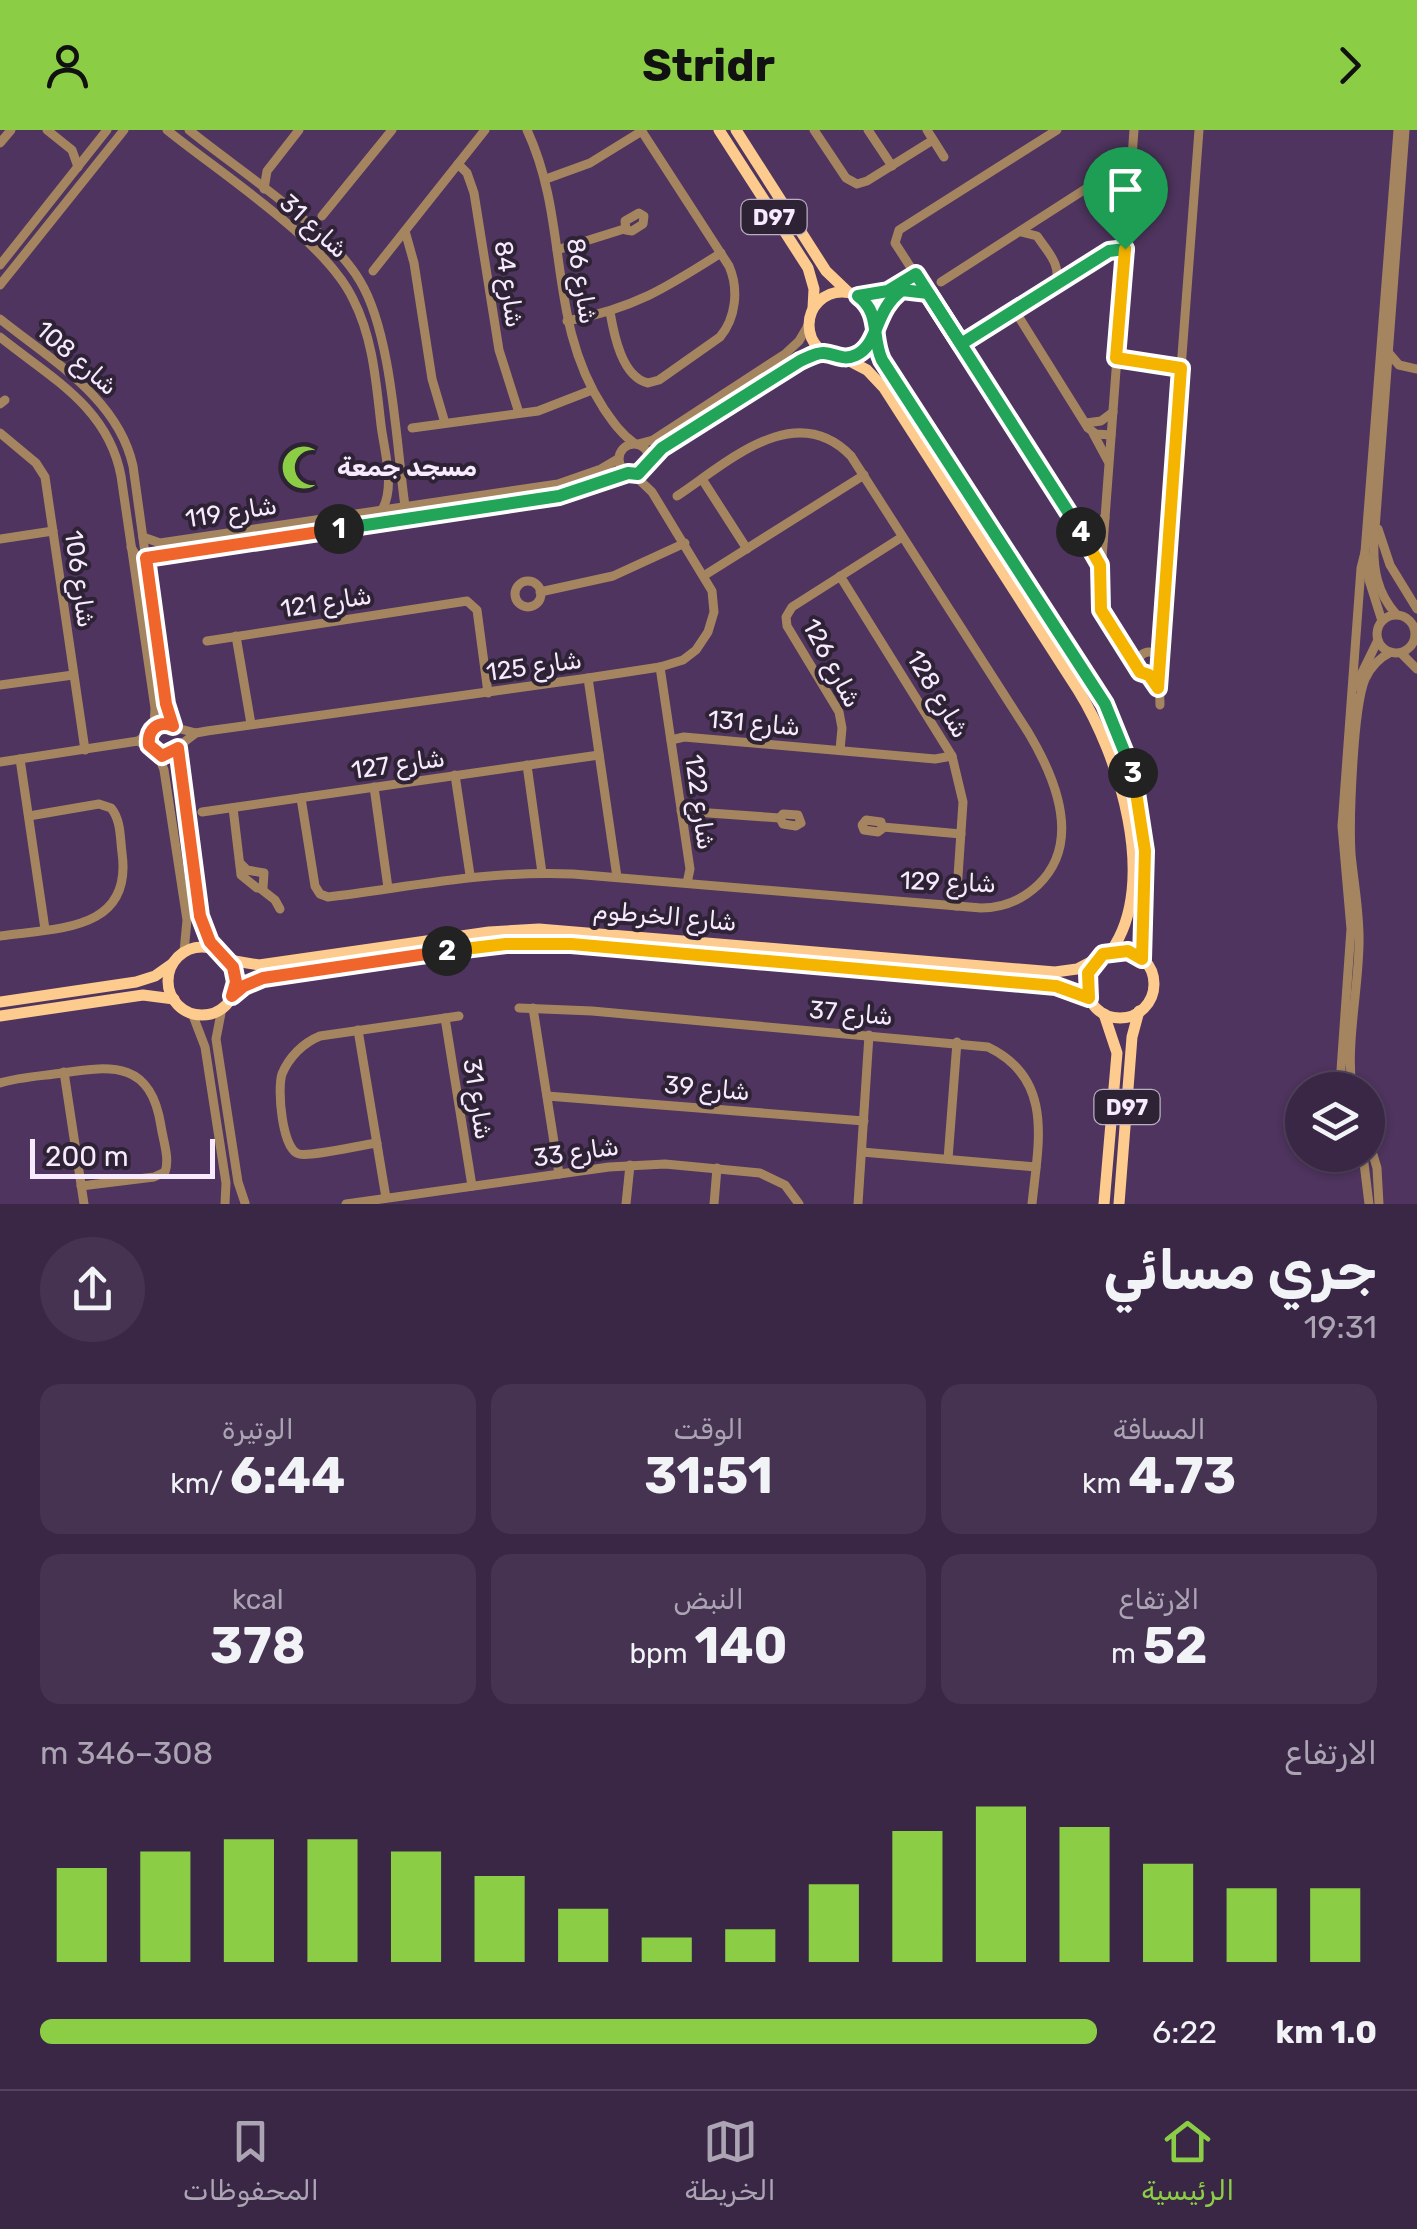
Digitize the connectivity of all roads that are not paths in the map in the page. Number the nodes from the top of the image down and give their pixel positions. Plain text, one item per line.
1 (10, 130) edge
2 (47, 130) edge
3 (107, 130) edge
4 (124, 130) edge
5 (167, 130) edge
6 (189, 130) edge
7 (299, 130) edge
8 (392, 130) edge
9 (485, 130) edge
10 (527, 130) edge
11 (642, 130) edge
12 (719, 130) edge
13 (736, 130) edge
14 (814, 130) edge
15 (868, 130) edge
16 (927, 130) edge
17 (1057, 130) edge
18 (1134, 130) edge
19 (1200, 130) edge
20 (1401, 130) edge
21 (933, 140) junction
22 (0, 143) edge
23 (72, 150) junction
24 (92, 150) junction
25 (1133, 153) junction
26 (944, 157) dead end
27 (458, 164) junction
28 (892, 166) junction
29 (78, 167) junction
30 (267, 171) junction
31 (1131, 171) junction
32 (1112, 172) junction
33 (248, 178) junction
34 (546, 179) junction
35 (1130, 187) junction
36 (264, 190) junction
37 (54, 197) junction
38 (322, 216) dead end
39 (50, 223) junction
40 (624, 229) dead end
41 (404, 231) junction
42 (1127, 231) junction
43 (1018, 232) junction
44 (397, 240) junction
45 (408, 244) junction
46 (556, 250) junction
47 (1125, 252) junction
48 (721, 253) junction
49 (1106, 253) junction
50 (905, 258) junction
51 (0, 264) edge
52 (373, 271) dead end
53 (1124, 271) junction
54 (918, 277) junction
55 (941, 282) dead end
56 (0, 285) edge
57 (1055, 285) junction
58 (901, 287) junction
59 (928, 293) junction
60 (853, 294) junction
61 (813, 308) junction
62 (1016, 311) junction
63 (610, 312) junction
64 (0, 320) edge
65 (567, 320) junction
66 (809, 324) junction
67 (875, 329) junction
68 (0, 337) edge
69 (962, 345) junction
70 (1387, 351) junction
71 (825, 353) junction
72 (372, 355) junction
73 (844, 358) junction
74 (1116, 361) junction
75 (1178, 365) junction
76 (1417, 369) edge
77 (62, 370) junction
78 (45, 373) junction
79 (592, 390) junction
80 (390, 393) junction
81 (1112, 412) junction
82 (519, 413) junction
83 (445, 423) junction
84 (412, 428) dead end
85 (1089, 428) junction
86 (618, 430) junction
87 (0, 432) edge
88 (1111, 432) junction
89 (636, 444) junction
90 (619, 455) junction
91 (1109, 462) junction
92 (648, 464) junction
93 (631, 474) junction
94 (864, 475) junction
95 (702, 479) junction
96 (652, 492) junction
97 (677, 496) dead end
98 (405, 506) junction
99 (383, 508) junction
100 (1376, 517) junction
101 (1105, 518) junction
102 (375, 524) junction
103 (260, 528) junction
104 (53, 531) junction
105 (1081, 531) junction
106 (902, 537) junction
107 (143, 538) junction
108 (1103, 538) junction
109 (0, 539) edge
110 (685, 542) junction
111 (238, 544) junction
112 (131, 546) junction
113 (747, 549) junction
114 (1365, 552) junction
115 (146, 558) junction
116 (1101, 569) junction
117 (705, 576) junction
118 (840, 576) junction
119 (540, 592) dead end
120 (1417, 609) edge
121 (1396, 614) junction
122 (1382, 621) junction
123 (236, 636) junction
124 (1162, 638) junction
125 (208, 640) dead end
126 (1378, 640) junction
127 (1416, 643) edge
128 (1126, 648) junction
129 (1396, 652) junction
130 (1145, 653) junction
131 (1159, 664) junction
132 (1138, 666) junction
133 (660, 668) junction
134 (1417, 669) edge
135 (74, 675) junction
136 (1149, 675) junction
137 (588, 678) junction
138 (0, 686) edge
139 (1158, 688) junction
140 (488, 692) junction
141 (1351, 701) junction
142 (1160, 705) dead end
143 (251, 724) junction
144 (174, 728) junction
145 (151, 731) junction
146 (196, 733) junction
147 (671, 740) junction
148 (138, 741) junction
149 (178, 747) junction
150 (85, 750) junction
151 (840, 750) junction
152 (155, 752) junction
153 (599, 754) junction
154 (952, 756) junction
155 (20, 759) junction
156 (0, 762) edge
157 (527, 765) junction
158 (455, 776) junction
159 (374, 787) junction
160 (301, 798) junction
161 (233, 808) junction
162 (681, 810) junction
163 (202, 812) dead end
164 (29, 816) junction
165 (780, 818) dead end
166 (883, 827) dead end
167 (961, 834) junction
168 (241, 864) junction
169 (542, 872) junction
170 (470, 876) junction
171 (617, 878) junction
172 (687, 883) junction
173 (261, 888) junction
174 (388, 888) junction
175 (956, 906) junction
176 (280, 909) dead end
177 (0, 922) edge
178 (45, 930) junction
179 (1, 936) edge
180 (218, 951) junction
181 (1111, 951) junction
182 (184, 952) junction
183 (1096, 959) junction
184 (1142, 959) junction
185 (229, 960) junction
186 (172, 964) junction
187 (232, 996) junction
188 (1089, 998) junction
189 (174, 999) junction
190 (0, 1002) edge
191 (222, 1008) junction
192 (519, 1008) dead end
193 (533, 1008) junction
194 (1139, 1011) junction
195 (192, 1013) junction
196 (1104, 1014) junction
197 (0, 1016) edge
198 (459, 1016) dead end
199 (445, 1018) junction
200 (358, 1030) junction
201 (869, 1035) junction
202 (958, 1042) junction
203 (64, 1072) junction
204 (1340, 1072) edge
205 (1351, 1072) edge
206 (2, 1081) edge
207 (547, 1096) junction
208 (864, 1121) junction
209 (377, 1143) junction
210 (862, 1152) junction
211 (948, 1160) junction
212 (630, 1165) junction
213 (1036, 1166) junction
214 (717, 1168) junction
215 (1366, 1172) edge
216 (1377, 1172) edge
217 (559, 1174) junction
218 (81, 1186) junction
219 (472, 1186) junction
220 (386, 1198) junction
221 (84, 1204) edge
222 (226, 1204) edge
223 (246, 1204) edge
224 (346, 1204) edge
225 (626, 1204) edge
226 (714, 1204) edge
227 (799, 1204) edge
228 (858, 1204) edge
229 (1032, 1204) edge
230 (1104, 1204) edge
231 (1118, 1204) edge
232 (1369, 1204) edge
233 (1379, 1204) edge

1 - 22 street
2 - 23 street
3 - 24 street
4 - 39 street
5 - 72 street, شارع 31
6 - 33 street, شارع 31
7 - 30 street
8 - 38 street
9 - 27 street
10 - 34 street, شارع 86
11 - 34 street
11 - 48 street
12 - 61 main road, D97
13 - 60 main road, D97
14 - 28 street
15 - 28 street
16 - 21 street
17 - 50 street
18 - 25 street
19 - 75 street
20 - 70 street
20 - 114 street
21 - 26 street
21 - 28 street
23 - 24 street
23 - 29 street
24 - 29 street
25 - 31 street
25 - 32 street
27 - 41 street
27 - 82 street, شارع 84
29 - 37 street
30 - 33 street
30 - 36 street
31 - 32 street
31 - 35 street
32 - 35 street
32 - 43 street
33 - 36 street, شارع 31
34 - 46 street, شارع 86
35 - 42 street
36 - 80 street, شارع 31
37 - 39 street
37 - 51 street
39 - 56 street
40 - 46 street
41 - 44 street
41 - 45 street
42 - 47 street
42 - 49 street
43 - 55 street
43 - 57 street
44 - 45 street
44 - 52 street
45 - 83 street
46 - 65 street, شارع 86
47 - 49 street
47 - 53 street
48 - 63 street
48 - 63 street
49 - 53 street
49 - 57 street
50 - 54 street
50 - 58 street
53 - 74 street
54 - 58 street
54 - 59 street
57 - 62 street
58 - 59 street
58 - 60 street
58 - 67 street
59 - 69 street
60 - 61 main road
60 - 67 main road
61 - 66 main road
62 - 69 street
62 - 85 street
63 - 65 street
64 - 77 street, شارع 108
65 - 79 street, شارع 86
66 - 71 main road
66 - 89 street
67 - 73 main road
67 - 184 main road
68 - 78 street, شارع 108
69 - 105 street
70 - 76 street
70 - 100 street
71 - 73 main road
71 - 92 street
72 - 80 street
72 - 99 street, شارع 31
73 - 181 main road
74 - 75 street
74 - 81 street
75 - 124 street
77 - 78 street
77 - 107 street, شارع 108
78 - 112 street, شارع 108
79 - 82 street
79 - 86 street, شارع 86
80 - 98 street, شارع 31
81 - 85 street
81 - 88 street
82 - 83 street
83 - 84 street
85 - 88 street
85 - 91 street
86 - 89 street, شارع 86
86 - 90 street, شارع 86
87 - 104 street, شارع 106
88 - 91 street
89 - 90 street
89 - 92 street
90 - 93 street
90 - 98 street, شارع 119
91 - 101 street
92 - 93 street
92 - 96 street, شارع 125
93 - 96 street, شارع 125
93 - 102 street, شارع 119
94 - 95 street, شارع 129
94 - 106 street, شارع 129
94 - 113 street
95 - 97 street, شارع 129
95 - 113 street
96 - 110 street, شارع 125
98 - 99 street, شارع 119
98 - 102 street
99 - 103 street, شارع 119
100 - 120 street
100 - 121 street
101 - 105 street
101 - 108 street
102 - 111 street, شارع 119
103 - 107 street, شارع 119
103 - 111 street
104 - 109 street
104 - 135 street, شارع 106
105 - 108 street
105 - 116 street
106 - 118 street, شارع 126
106 - 175 street, شارع 129
107 - 115 street, شارع 108
108 - 116 street
110 - 117 street, شارع 125
110 - 119 street
111 - 115 street, شارع 119
112 - 115 street
112 - 145 street, شارع 108
113 - 117 street
114 - 122 street
114 - 141 street
115 - 144 street, شارع 108
116 - 128 street
117 - 133 street, شارع 125
118 - 151 street, شارع 126
118 - 154 street, شارع 128
121 - 122 street
121 - 127 street
122 - 126 street
123 - 125 street, شارع 121
123 - 140 street, شارع 121
123 - 143 street
124 - 130 street
124 - 131 street
126 - 129 street
126 - 141 street
127 - 129 street
128 - 130 street
128 - 132 street
129 - 134 street
129 - 205 street
130 - 131 street
130 - 132 street
131 - 136 street
131 - 139 street
132 - 136 street
133 - 137 street, شارع 125
133 - 147 street, شارع 122
135 - 138 street
135 - 150 street, شارع 106
136 - 139 street
137 - 140 street, شارع 125
137 - 153 street
139 - 142 street
140 - 143 street, شارع 125
141 - 204 street
143 - 146 street, شارع 125
144 - 145 street
144 - 146 street, شارع 125
144 - 149 street
145 - 148 street
145 - 152 street
146 - 149 street, شارع 125
147 - 151 street, شارع 131
147 - 162 street, شارع 122
148 - 150 street
148 - 152 street
149 - 152 street
149 - 180 street
150 - 155 street
151 - 154 street, شارع 131
152 - 182 street
153 - 157 street, شارع 127
153 - 171 street
154 - 167 street, شارع 128
155 - 156 street
155 - 164 street
157 - 158 street, شارع 127
157 - 169 street
158 - 159 street, شارع 127
158 - 170 street
159 - 160 street, شارع 127
159 - 174 street
160 - 161 street, شارع 127
160 - 174 street, شارع 129
161 - 163 street, شارع 127
161 - 168 street
162 - 165 street
162 - 172 street, شارع 122
164 - 178 street
164 - 178 street
166 - 167 street
167 - 175 street, شارع 128
168 - 173 street
168 - 173 street
169 - 170 street, شارع 129
169 - 171 street, شارع 129
170 - 174 street, شارع 129
171 - 172 street, شارع 129
172 - 175 street, شارع 129
173 - 176 street
177 - 179 street
178 - 179 street
180 - 182 main road
180 - 185 main road
181 - 183 main road
181 - 184 main road
182 - 186 main road
183 - 185 main road, شارع الخرطوم
183 - 188 main road
184 - 194 main road
185 - 187 main road
186 - 189 main road
186 - 190 main road
187 - 188 main road, شارع الخرطوم
187 - 191 main road
188 - 196 main road
189 - 195 main road
189 - 197 main road
191 - 195 main road
191 - 223 street
192 - 193 street, شارع 37
193 - 201 street, شارع 37
193 - 207 street
194 - 196 main road
194 - 231 main road, D97
195 - 222 street
196 - 230 main road, D97
198 - 199 street
199 - 200 street
199 - 219 street, شارع 31
200 - 209 street
200 - 209 street
201 - 202 street, شارع 37
201 - 208 street
202 - 211 street
202 - 213 street, شارع 37
203 - 206 street
203 - 218 street
203 - 218 street
207 - 208 street, شارع 39
207 - 217 street
208 - 210 street
209 - 220 street
210 - 211 street
210 - 228 street
211 - 213 street
212 - 214 street, شارع 33
212 - 217 street, شارع 33
212 - 225 street
213 - 229 street, شارع 37
214 - 226 street
214 - 227 street, شارع 33
215 - 232 street
216 - 233 street
217 - 219 street, شارع 33
218 - 221 street
219 - 220 street, شارع 33
220 - 224 street, شارع 33
222 - 223 street

